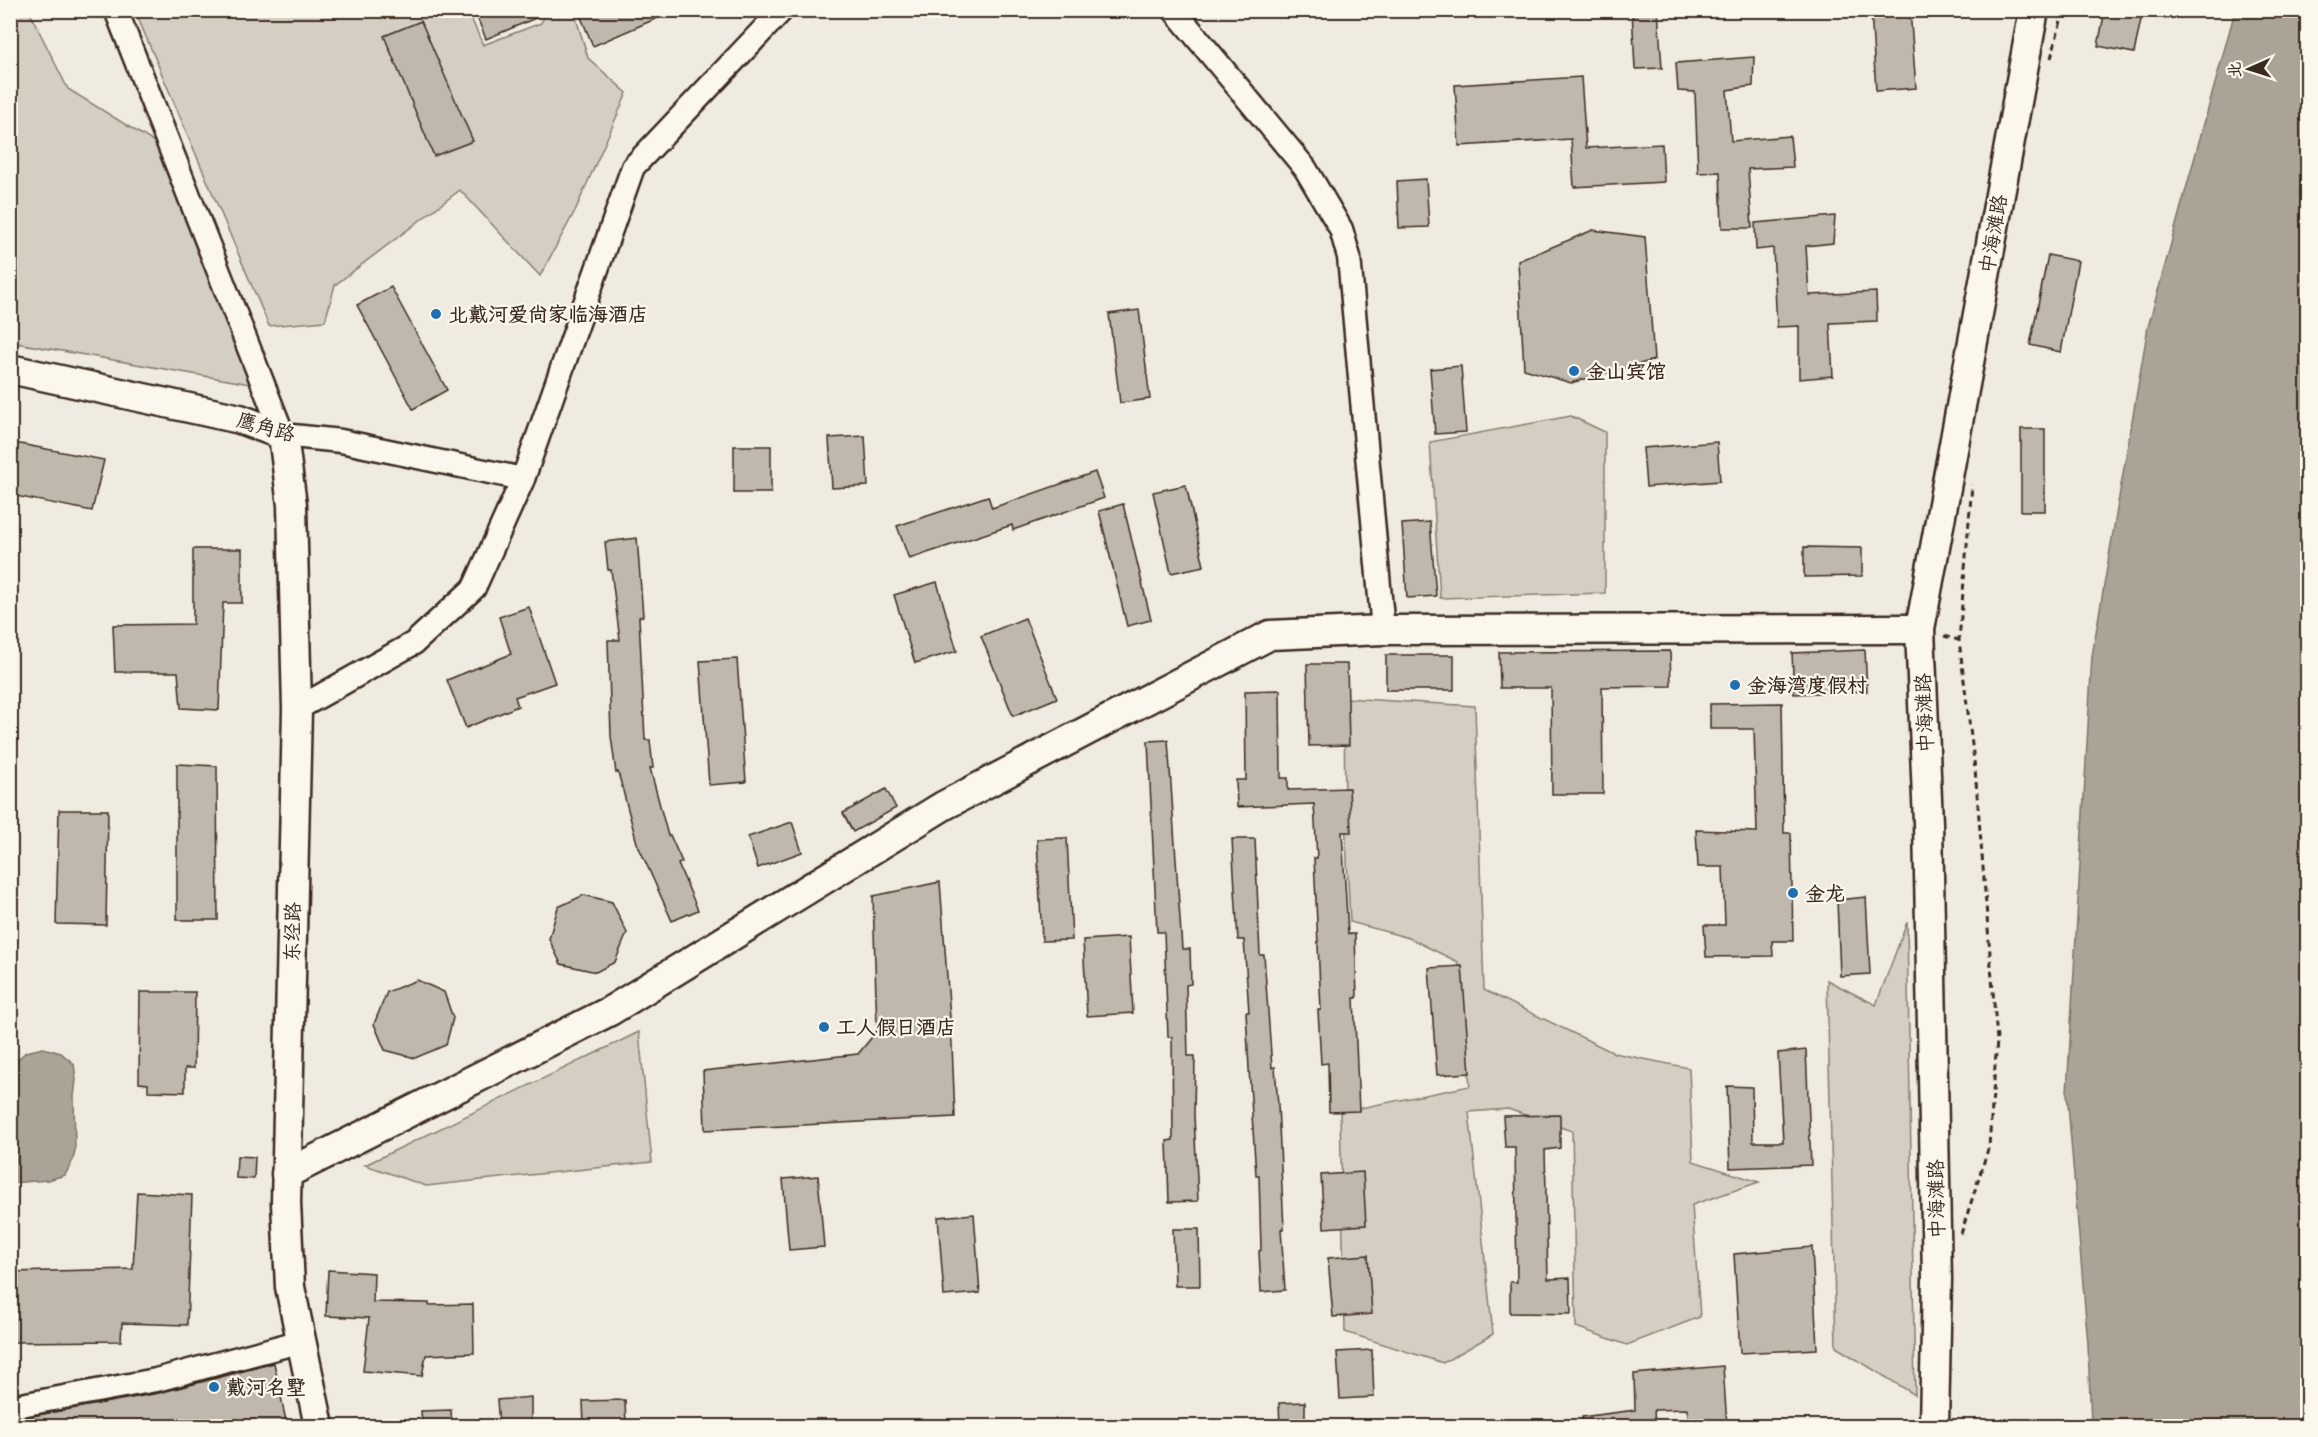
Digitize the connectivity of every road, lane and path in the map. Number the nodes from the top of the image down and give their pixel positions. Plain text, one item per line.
1 (116, 10) edge
2 (782, 10) edge
3 (1174, 10) edge
4 (2034, 10) edge
5 (2064, 10) edge
6 (2049, 66) dead end
7 (10, 369) edge
8 (283, 435) junction
9 (523, 479) junction
10 (1972, 479) dead end
11 (1920, 629) junction
12 (1383, 630) junction
13 (297, 709) junction
14 (286, 1174) junction
15 (1960, 1236) dead end
16 (302, 1341) junction
17 (10, 1407) edge
18 (319, 1426) edge
19 (1934, 1426) edge

1 - 8 street
2 - 9 street
3 - 12 street
4 - 11 main road, 中海滩路
5 - 6 path
7 - 8 main road, 鹰角路
8 - 9 street, 鹰角路
8 - 13 main road, 东经路
9 - 13 street
10 - 15 path
11 - 12 main road
11 - 19 main road, 中海滩路
12 - 14 main road
13 - 14 main road, 东经路
14 - 16 main road, 东经路
16 - 17 street
16 - 18 main road, 东经路

